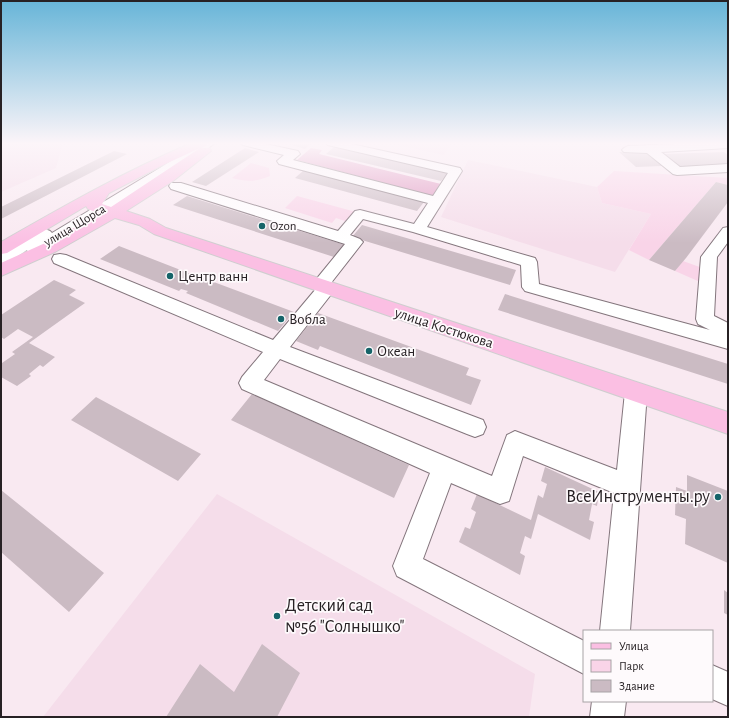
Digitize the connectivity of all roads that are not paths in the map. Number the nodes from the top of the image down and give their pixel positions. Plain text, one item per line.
1 (129, 177) edge
2 (155, 177) edge
3 (169, 177) edge
4 (342, 177) edge
5 (452, 177) edge
6 (176, 186) dead end
7 (103, 190) junction
8 (435, 201) junction
9 (102, 210) junction
10 (418, 229) junction
11 (728, 231) edge
12 (341, 237) junction
13 (1, 249) edge
14 (60, 259) dead end
15 (6, 263) edge
16 (324, 287) junction
17 (728, 331) edge
18 (728, 342) edge
19 (277, 350) junction
20 (636, 392) junction
21 (728, 423) edge
22 (475, 427) dead end
23 (444, 468) junction
24 (628, 486) junction
25 (621, 628) edge
26 (583, 657) edge
27 (713, 682) edge
28 (728, 689) edge
29 (609, 702) edge
30 (607, 717) edge

1 - 7 main road, улица Щорса
2 - 9 street, улица Щорса
3 - 9 main road
4 - 8 street
5 - 8 street
6 - 12 street
7 - 9 main road, улица Щорса
7 - 13 main road
8 - 10 street
9 - 15 main road
9 - 16 main road, улица Костюкова
10 - 12 street
10 - 18 street
11 - 17 street
12 - 16 street
14 - 19 street
16 - 19 street
16 - 20 main road, улица Костюкова
19 - 22 street
19 - 23 street
20 - 21 main road, улица Костюкова
20 - 24 street
23 - 24 street
23 - 26 street
24 - 25 street
27 - 28 street
29 - 30 street

